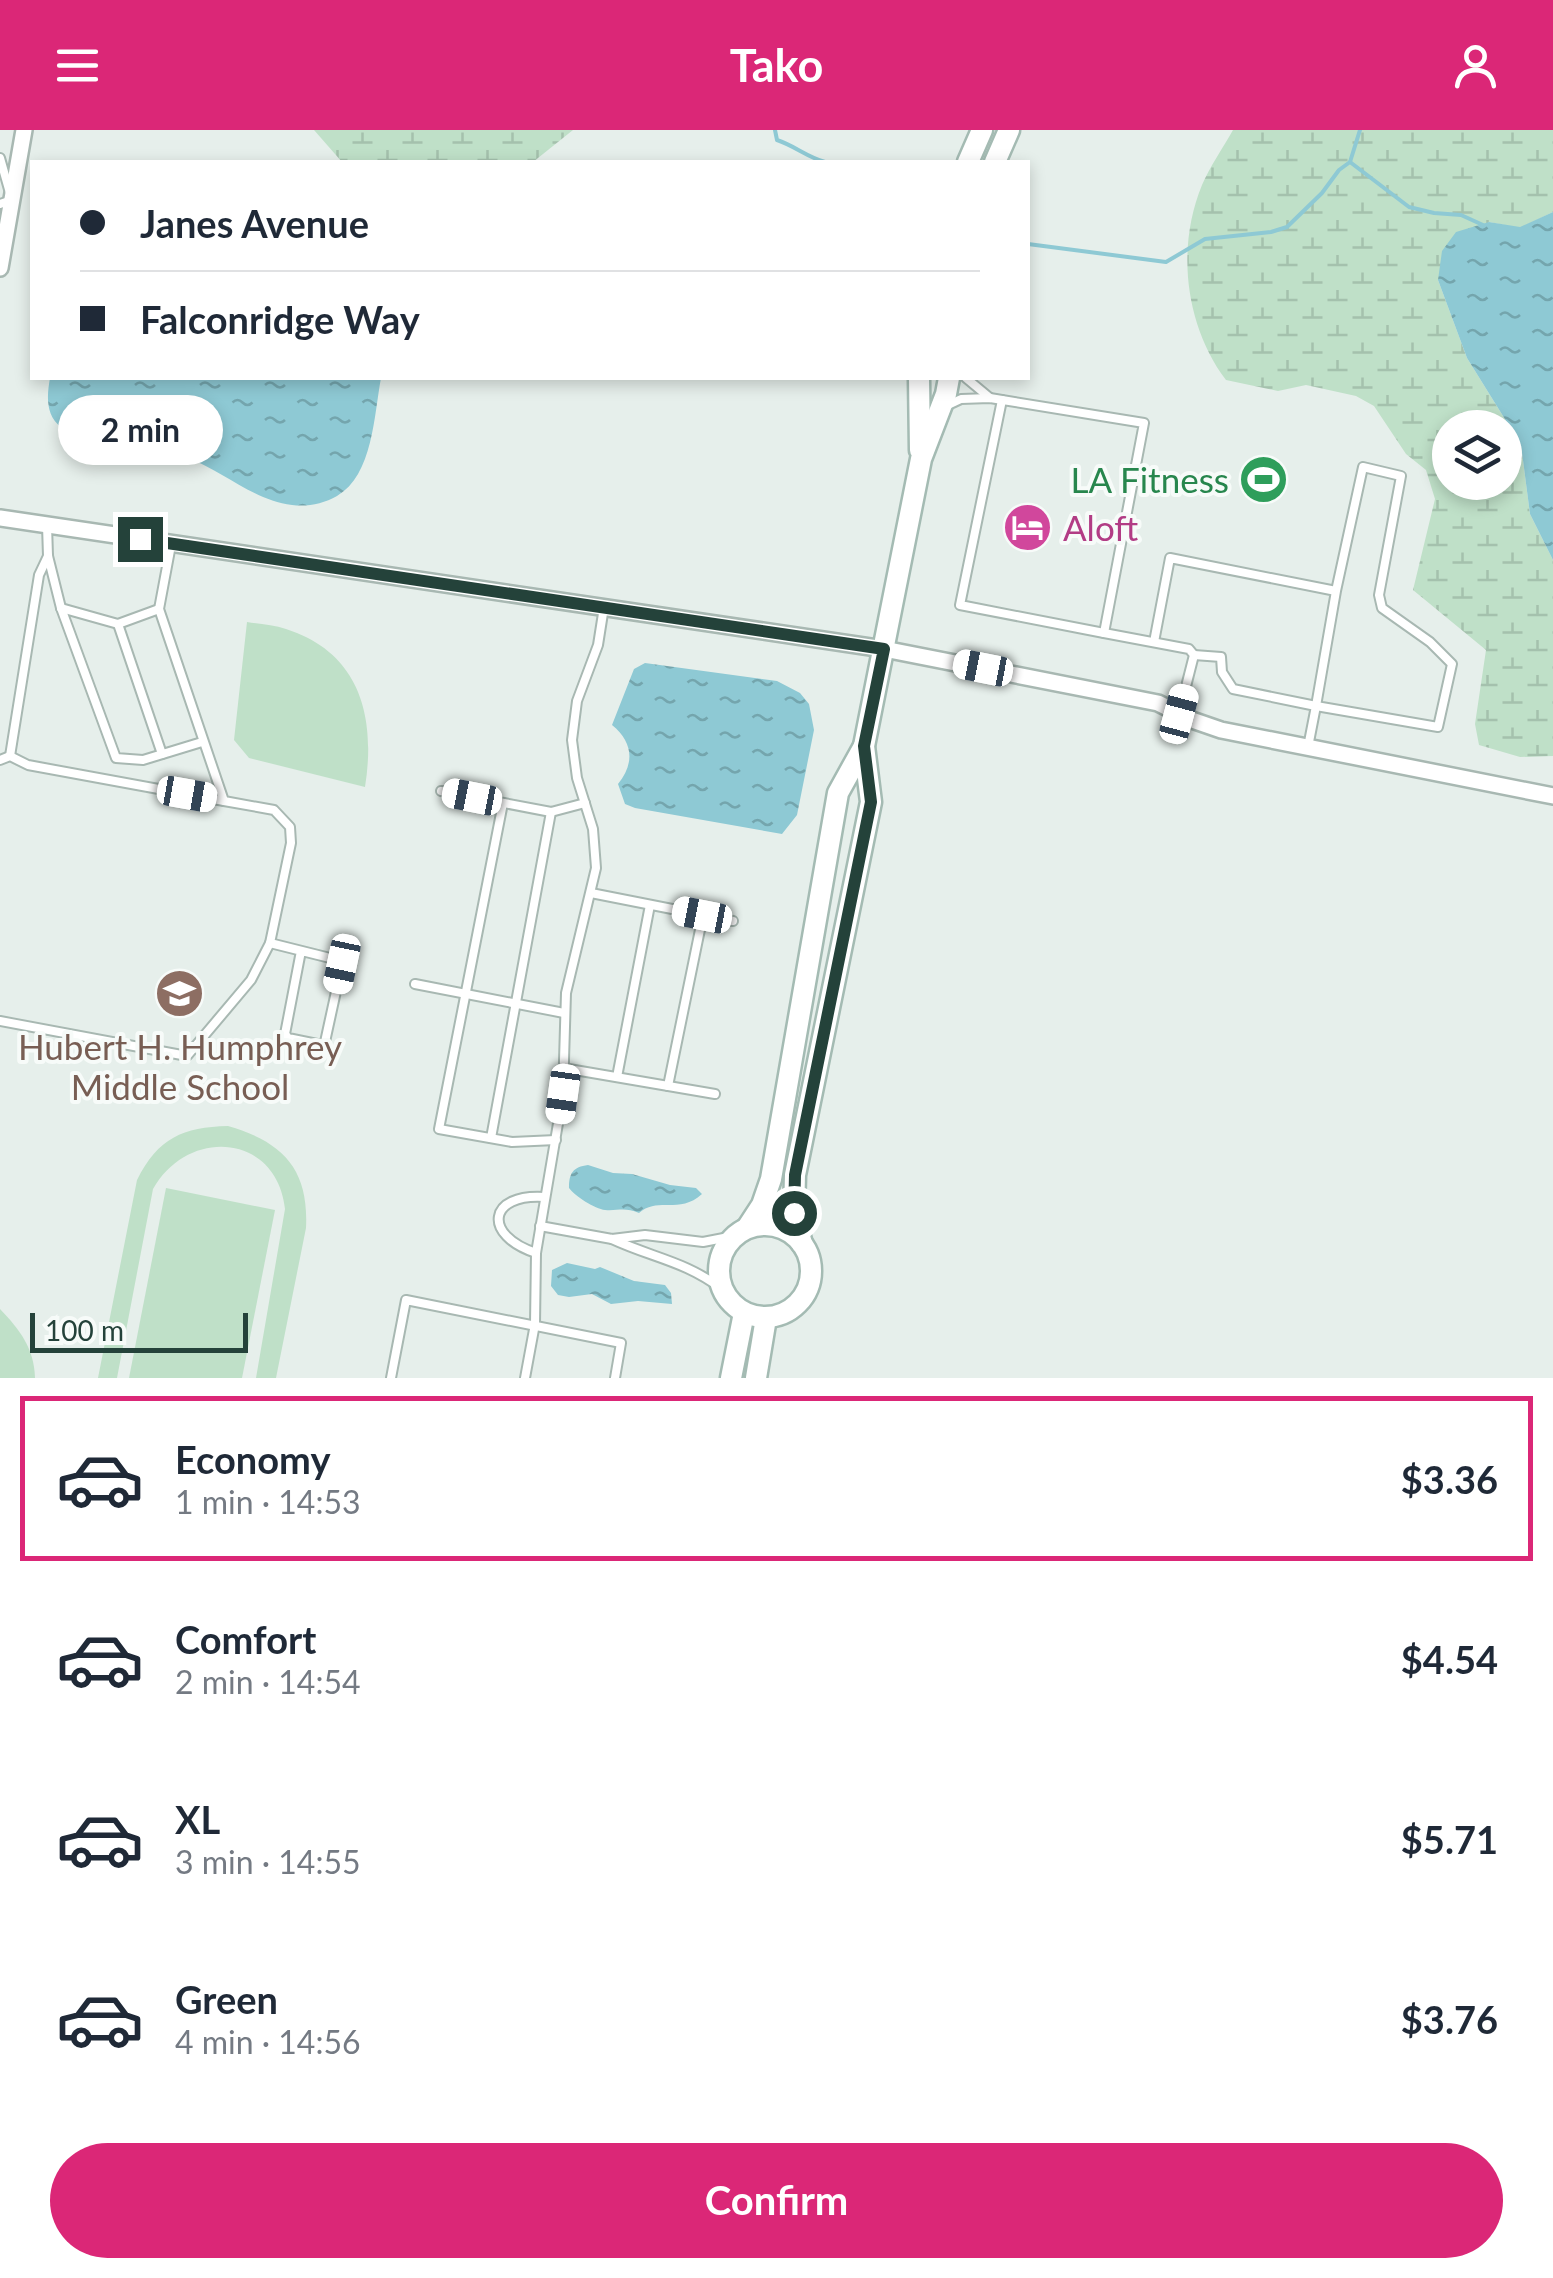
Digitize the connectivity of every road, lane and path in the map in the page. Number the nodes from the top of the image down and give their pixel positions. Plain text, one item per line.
1 (24, 130) edge
2 (982, 130) edge
3 (1010, 130) edge
4 (0, 158) edge
5 (969, 160) edge
6 (996, 160) edge
7 (6, 202) edge
8 (0, 268) edge
9 (920, 380) edge
10 (948, 380) edge
11 (968, 380) edge
12 (990, 398) junction
13 (1002, 400) junction
14 (940, 410) junction
15 (920, 459) junction
16 (0, 518) edge
17 (47, 525) junction
18 (172, 544) junction
19 (48, 556) junction
20 (1336, 591) junction
21 (62, 608) junction
22 (604, 608) junction
23 (159, 609) junction
24 (118, 624) junction
25 (1104, 633) junction
26 (1154, 642) junction
27 (884, 649) junction
28 (1194, 655) junction
29 (1316, 706) junction
30 (1179, 714) junction
31 (202, 742) junction
32 (864, 746) junction
33 (1308, 747) junction
34 (162, 754) junction
35 (5, 758) edge
36 (441, 791) dead end
37 (1553, 796) edge
38 (224, 801) junction
39 (502, 803) junction
40 (585, 803) junction
41 (550, 812) junction
42 (591, 893) junction
43 (650, 905) junction
44 (702, 915) junction
45 (734, 921) dead end
46 (270, 943) junction
47 (302, 951) junction
48 (416, 984) dead end
49 (465, 994) junction
50 (516, 1004) junction
51 (564, 1013) junction
52 (0, 1022) edge
53 (563, 1068) junction
54 (617, 1078) junction
55 (668, 1086) junction
56 (715, 1094) dead end
57 (491, 1138) junction
58 (556, 1140) junction
59 (545, 1197) junction
60 (540, 1226) junction
61 (740, 1232) junction
62 (612, 1238) junction
63 (802, 1244) junction
64 (536, 1253) junction
65 (722, 1290) junction
66 (755, 1316) junction
67 (535, 1324) junction
68 (391, 1378) edge
69 (525, 1378) edge
70 (614, 1378) edge
71 (731, 1378) edge
72 (756, 1378) edge

1 - 7 street
2 - 5 street
3 - 6 street
4 - 7 lane
7 - 8 street
9 - 15 street
10 - 14 street
11 - 12 lane
12 - 13 lane
12 - 14 lane
13 - 25 lane
13 - 25 lane
14 - 15 street
15 - 27 street
16 - 17 street
17 - 18 street
17 - 19 lane
18 - 22 street
18 - 23 lane
19 - 21 lane
19 - 35 lane
20 - 26 lane
20 - 29 lane
20 - 29 lane
21 - 24 lane
21 - 34 lane
22 - 27 street
22 - 40 lane
23 - 24 lane
23 - 31 lane
24 - 34 lane
25 - 26 lane
26 - 28 lane
27 - 30 street
27 - 32 street
28 - 29 lane
28 - 30 lane
29 - 33 lane
30 - 33 street
31 - 34 lane
31 - 38 lane
32 - 61 street
32 - 63 street
33 - 37 street
35 - 38 lane
36 - 39 lane
38 - 46 lane
39 - 41 lane
39 - 49 lane
40 - 41 lane
40 - 42 lane
41 - 50 lane
42 - 43 lane
42 - 51 lane
43 - 44 lane
43 - 54 lane
44 - 45 lane
44 - 55 lane
46 - 47 lane
46 - 52 lane
47 - 47 lane
48 - 49 lane
49 - 50 lane
49 - 57 lane
50 - 51 lane
50 - 57 lane
51 - 53 lane
53 - 54 lane
53 - 58 lane
54 - 55 lane
55 - 56 lane
57 - 58 lane
58 - 59 lane
59 - 60 lane
59 - 64 lane
60 - 62 lane
60 - 64 lane
61 - 62 lane
61 - 63 street
61 - 65 street
62 - 65 lane
63 - 66 street
64 - 67 lane
65 - 66 street
66 - 71 street
66 - 72 street
67 - 68 lane
67 - 69 lane
67 - 70 lane

